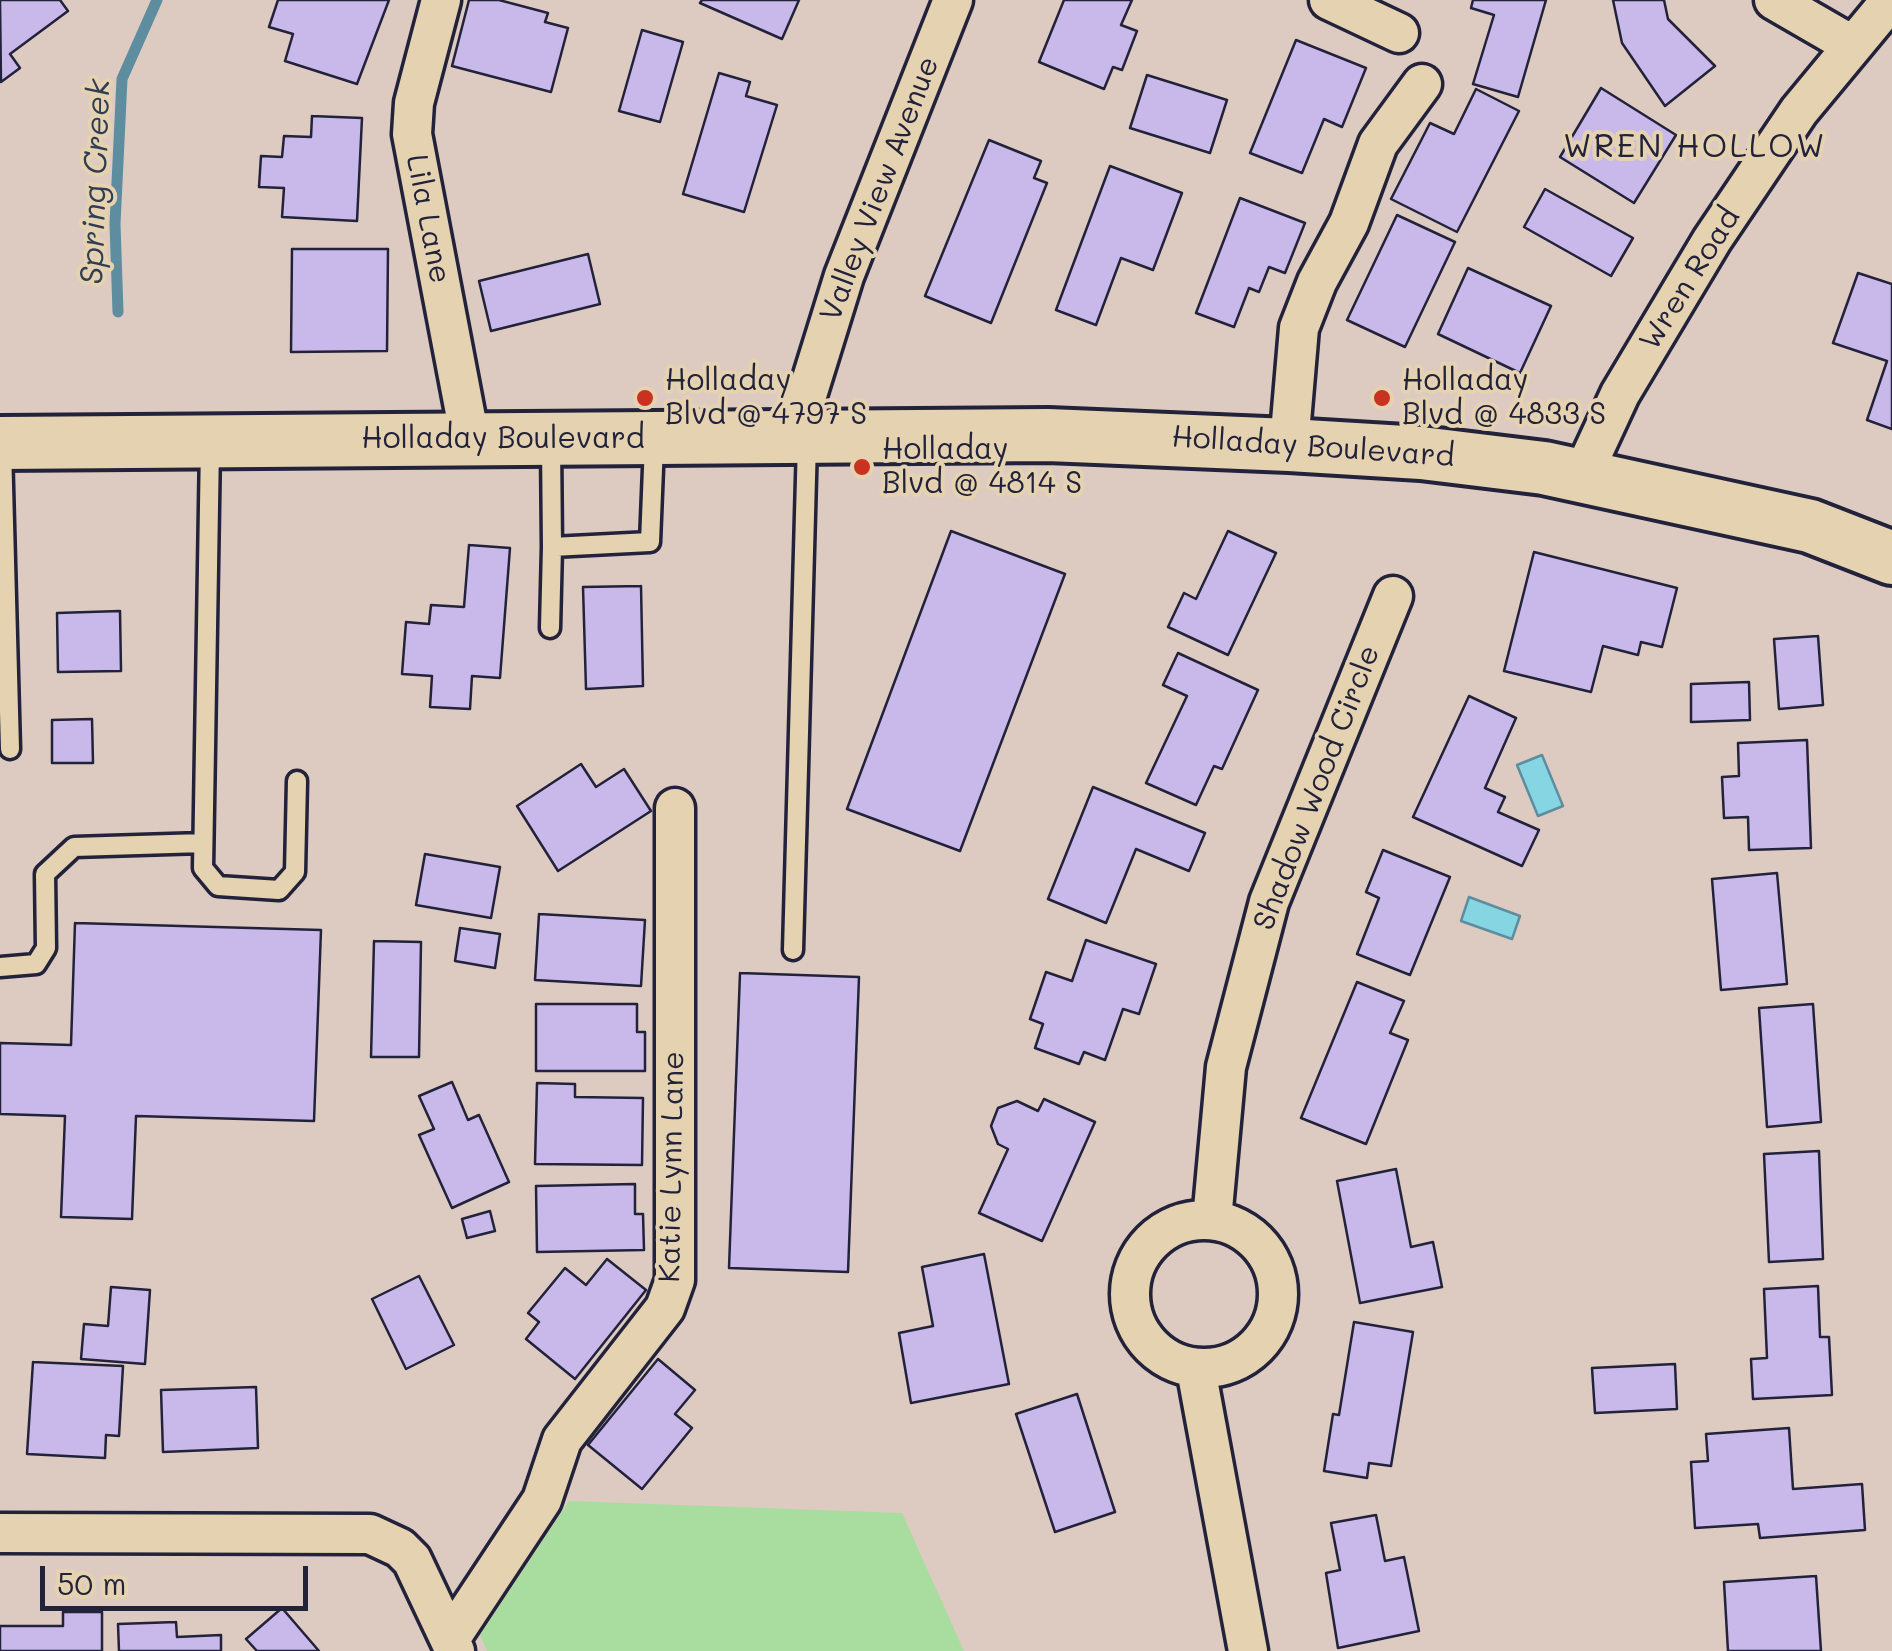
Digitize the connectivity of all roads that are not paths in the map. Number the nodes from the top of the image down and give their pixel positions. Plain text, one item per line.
1 (441, 0) edge
2 (953, 0) edge
3 (1329, 0) edge
4 (1774, 0) edge
5 (1891, 0) edge
6 (1399, 33) dead end
7 (1850, 44) junction
8 (1422, 84) dead end
9 (801, 437) junction
10 (551, 438) junction
11 (654, 438) junction
12 (470, 439) junction
13 (210, 440) junction
14 (1, 442) edge
15 (1289, 444) junction
16 (1582, 476) junction
17 (552, 547) junction
18 (1892, 558) edge
19 (1393, 596) dead end
20 (550, 628) dead end
21 (10, 749) dead end
22 (297, 780) dead end
23 (674, 808) dead end
24 (204, 843) junction
25 (793, 950) dead end
26 (0, 967) edge
27 (1212, 1220) junction
28 (1196, 1369) junction
29 (0, 1533) edge
30 (453, 1645) edge
31 (1248, 1651) edge

1 - 12 street, Lila Lane
2 - 9 street, Valley View Avenue
3 - 6 street
4 - 7 street
5 - 7 street, Wren Road
7 - 16 street, Wren Road
8 - 15 street
9 - 11 main road, Holladay Boulevard
9 - 15 main road, Holladay Boulevard
9 - 25 lane
10 - 11 main road, Holladay Boulevard
10 - 12 main road, Holladay Boulevard
10 - 17 lane
11 - 17 lane
12 - 13 main road, Holladay Boulevard
13 - 14 main road, Holladay Boulevard
13 - 24 lane
14 - 21 lane
15 - 16 main road, Holladay Boulevard
16 - 18 main road, Holladay Boulevard
17 - 20 lane
19 - 27 street, Shadow Wood Circle
22 - 24 lane
23 - 30 street, Katie Lynn Lane
24 - 26 lane
27 - 28 street
27 - 28 street
28 - 31 street
29 - 30 street

